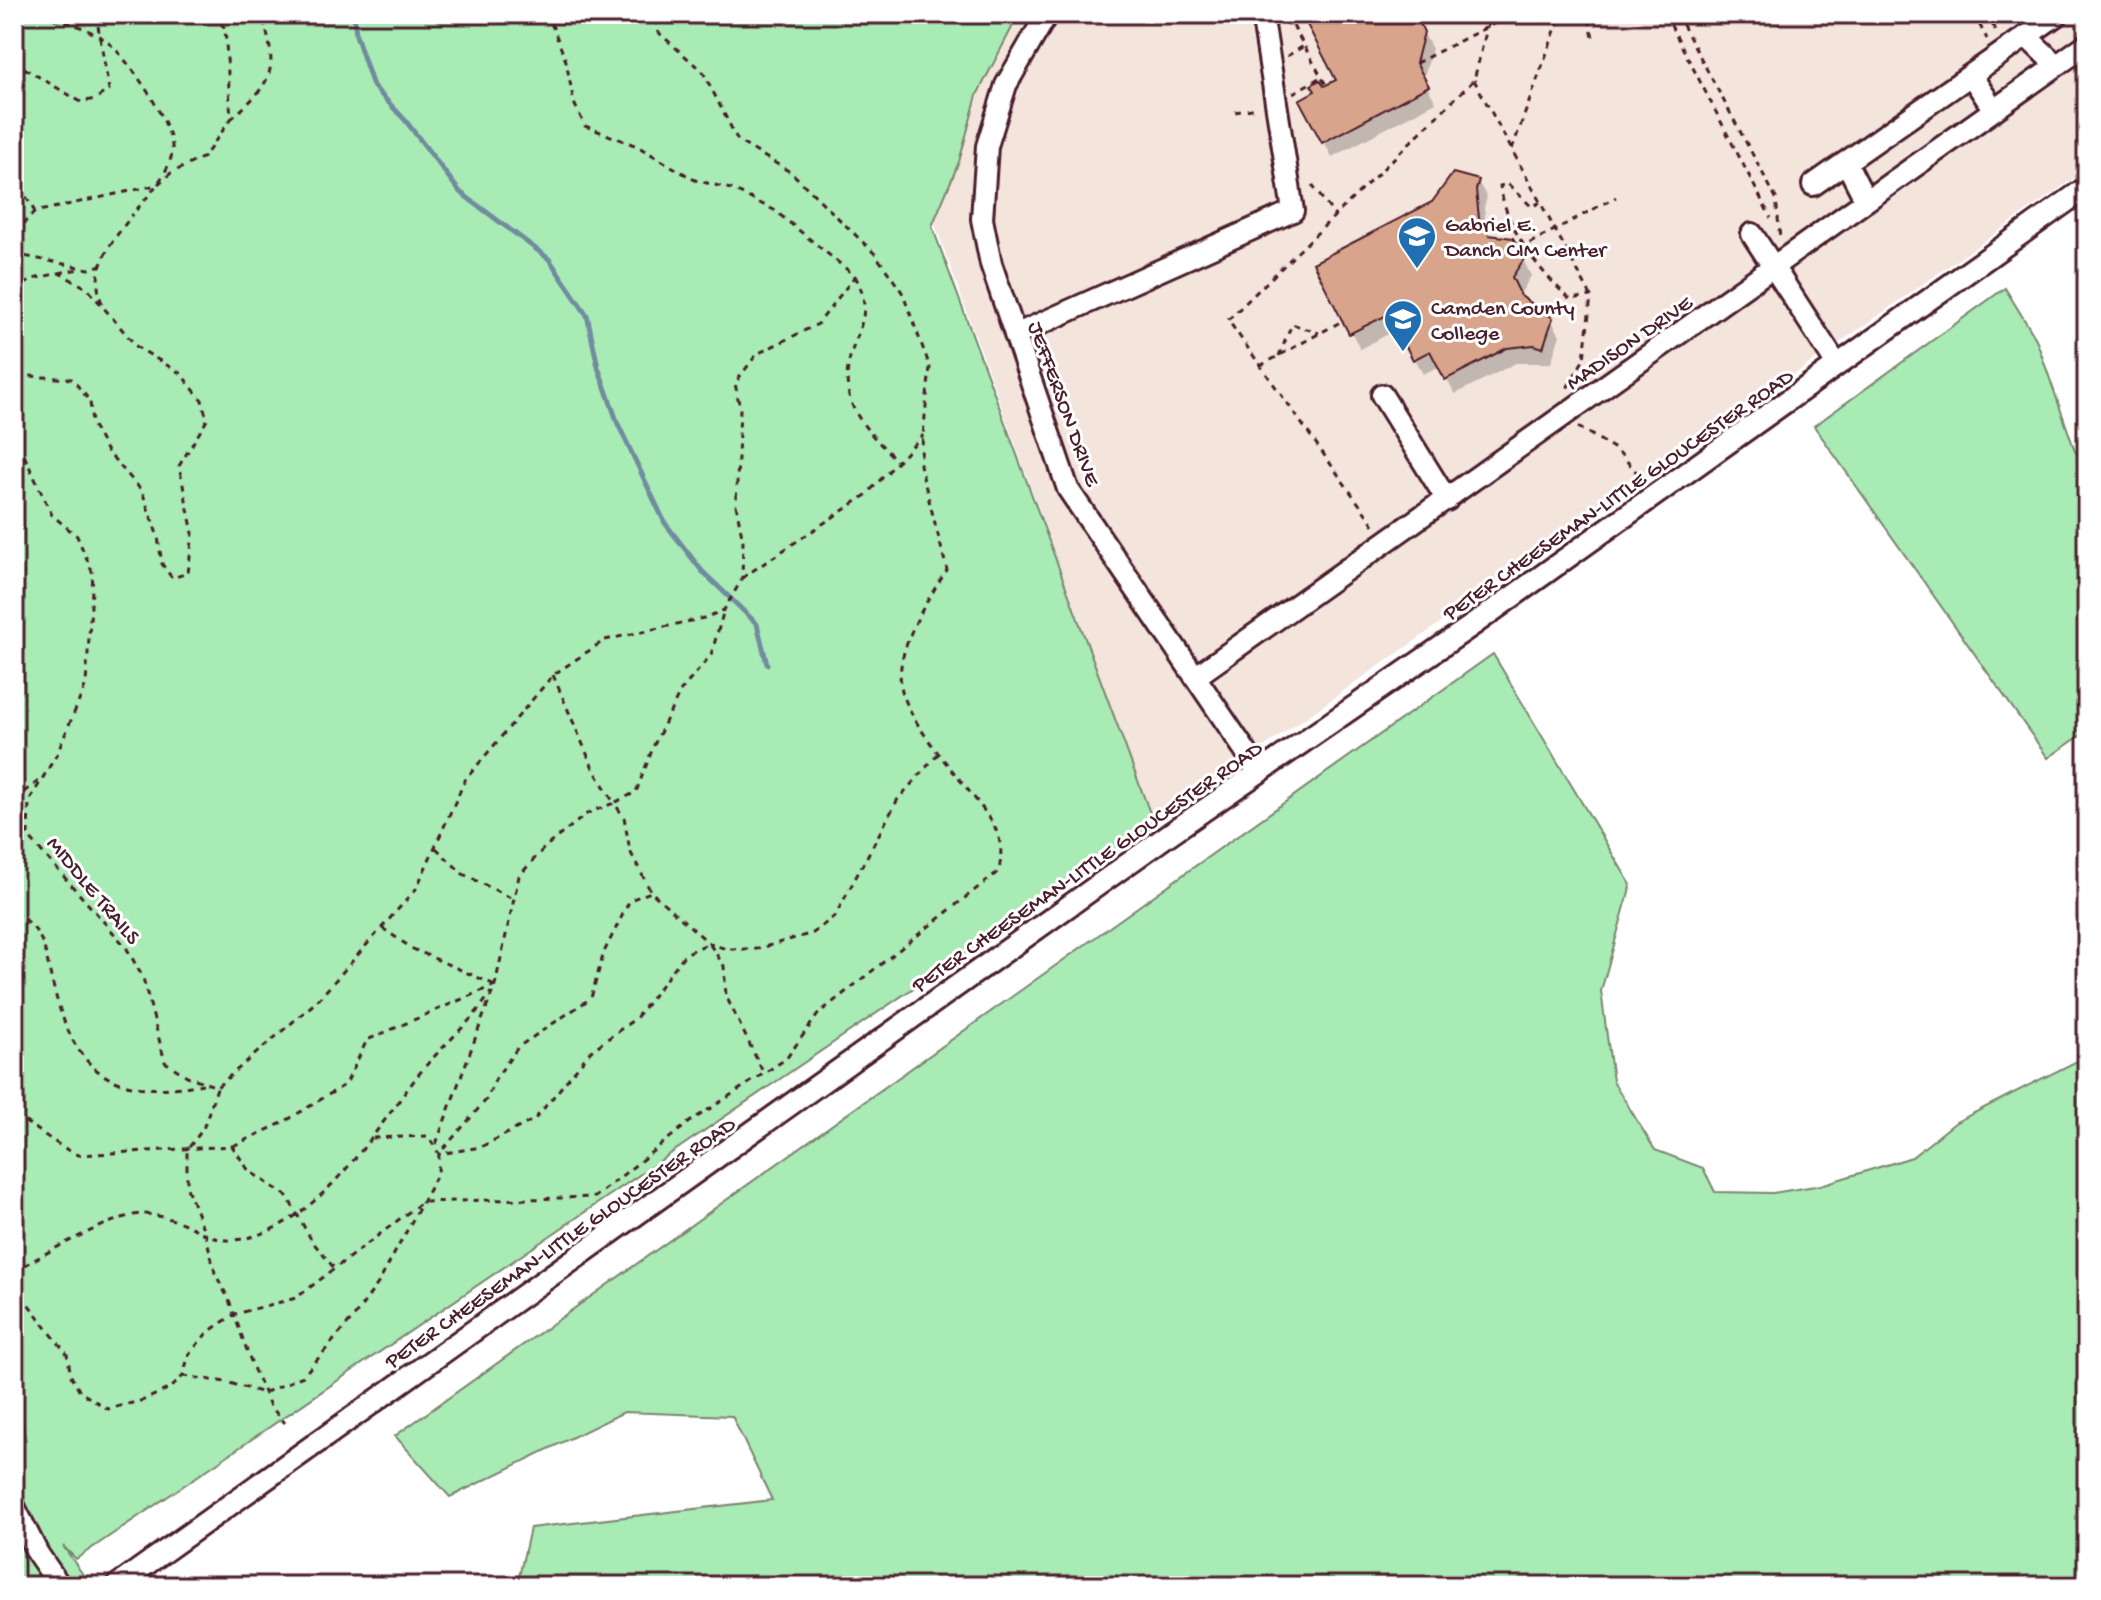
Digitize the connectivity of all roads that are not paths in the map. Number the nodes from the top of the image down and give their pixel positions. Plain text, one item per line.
1 (1047, 14) edge
2 (1258, 14) edge
3 (2058, 14) edge
4 (2026, 36) junction
5 (2087, 44) edge
6 (2056, 65) junction
7 (1971, 75) junction
8 (1994, 110) junction
9 (1846, 162) junction
10 (1813, 185) dead end
11 (2087, 187) edge
12 (1866, 201) junction
13 (1752, 234) dead end
14 (1772, 268) junction
15 (1015, 335) junction
16 (1837, 365) junction
17 (1382, 395) dead end
18 (1447, 500) junction
19 (1195, 677) junction
20 (1259, 771) junction
21 (14, 1506) edge
22 (60, 1586) edge
23 (116, 1586) edge

1 - 15 street, JEFFERSON DRIVE
2 - 15 street
3 - 4 street
4 - 6 street
4 - 7 street
5 - 6 street, MADISON DRIVE
6 - 8 street, MADISON DRIVE
7 - 8 street
7 - 9 street
8 - 12 street, MADISON DRIVE
9 - 10 street
9 - 12 street
11 - 16 street, PETER CHEESEMAN-LITTLE GLOUCESTER ROAD
12 - 14 street, MADISON DRIVE
13 - 14 street
14 - 16 street
14 - 18 street, MADISON DRIVE
15 - 19 street, JEFFERSON DRIVE
16 - 20 street, PETER CHEESEMAN-LITTLE GLOUCESTER ROAD
17 - 18 street
18 - 19 street, MADISON DRIVE
19 - 20 street, JEFFERSON DRIVE
20 - 23 street, PETER CHEESEMAN-LITTLE GLOUCESTER ROAD
21 - 22 street

